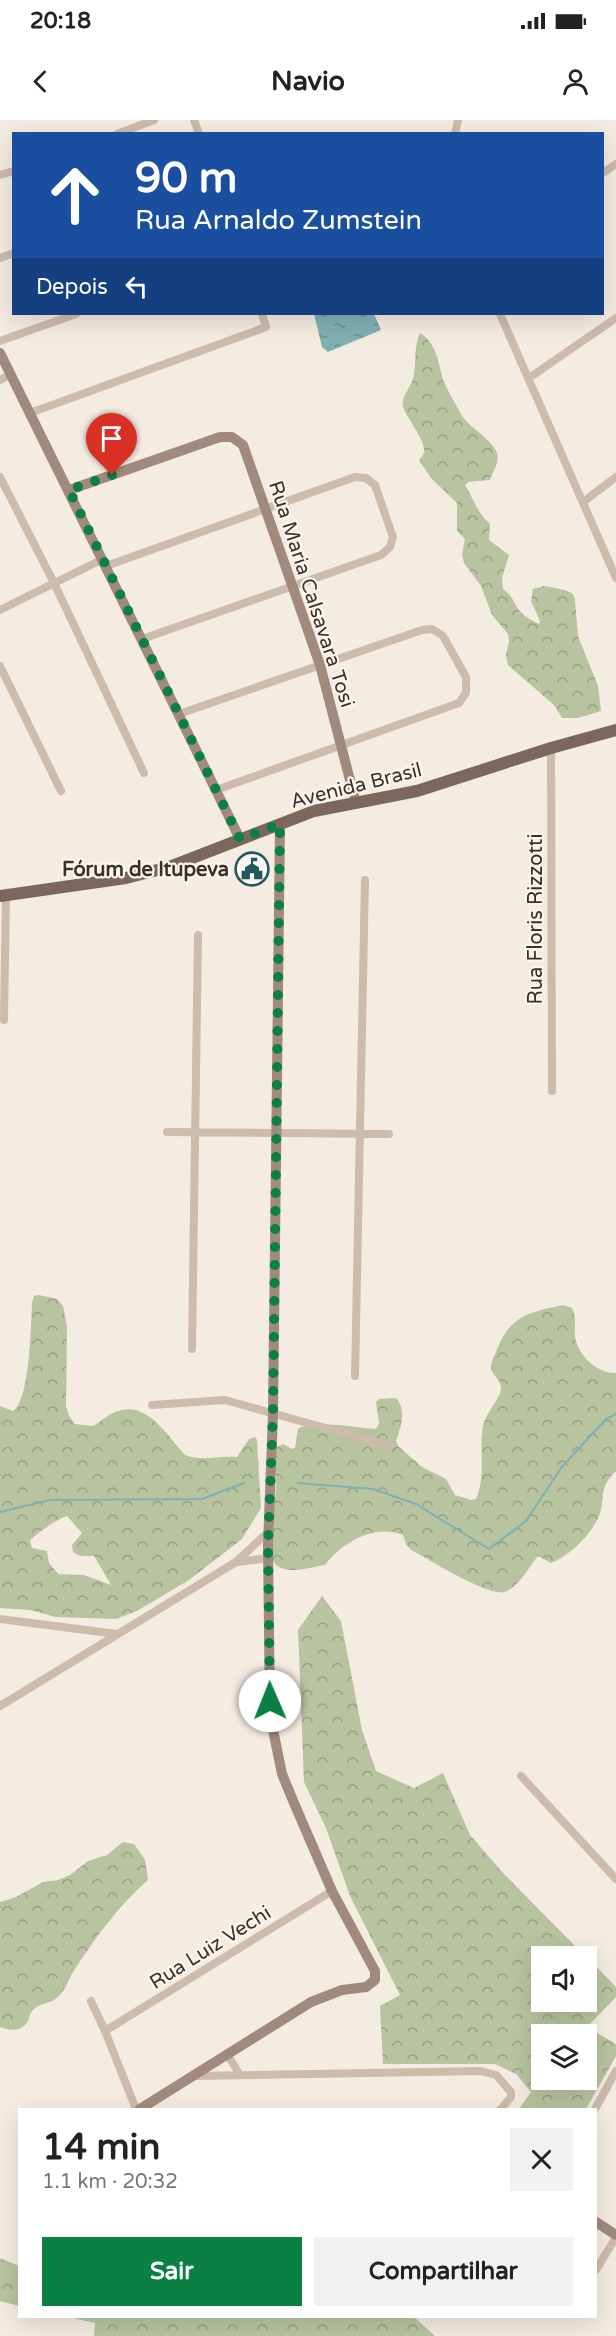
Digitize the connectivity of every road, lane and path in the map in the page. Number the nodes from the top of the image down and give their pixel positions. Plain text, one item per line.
1 (154, 120) edge
2 (122, 132) edge
3 (73, 315) edge
4 (262, 315) edge
5 (500, 315) edge
6 (616, 318) edge
7 (0, 341) edge
8 (0, 353) edge
9 (11, 374) junction
10 (528, 378) junction
11 (0, 380) edge
12 (30, 413) junction
13 (0, 477) edge
14 (616, 477) edge
15 (69, 490) junction
16 (583, 502) junction
17 (265, 509) junction
18 (104, 562) junction
19 (616, 578) edge
20 (54, 583) junction
21 (293, 586) junction
22 (0, 610) edge
23 (142, 639) junction
24 (320, 665) junction
25 (0, 666) edge
26 (179, 714) junction
27 (616, 730) edge
28 (341, 745) junction
29 (551, 748) junction
30 (144, 774) dead end
31 (216, 790) junction
32 (62, 791) dead end
33 (356, 803) junction
34 (280, 824) junction
35 (240, 839) junction
36 (365, 880) dead end
37 (3, 895) edge
38 (198, 935) dead end
39 (4, 1020) dead end
40 (552, 1091) dead end
41 (167, 1132) dead end
42 (196, 1132) junction
43 (276, 1134) junction
44 (389, 1134) dead end
45 (359, 1135) junction
46 (192, 1349) dead end
47 (356, 1376) dead end
48 (152, 1405) dead end
49 (273, 1413) junction
50 (390, 1446) dead end
51 (268, 1532) junction
52 (269, 1558) junction
53 (236, 1562) junction
54 (0, 1619) edge
55 (117, 1634) junction
56 (0, 1706) edge
57 (521, 1776) dead end
58 (616, 1879) edge
59 (332, 1891) junction
60 (91, 2001) dead end
61 (105, 2031) junction
62 (227, 2054) junction
63 (616, 2071) edge
64 (240, 2075) junction
65 (191, 2076) junction
66 (138, 2108) edge
67 (140, 2108) edge
68 (502, 2108) edge
69 (595, 2108) edge
70 (597, 2223) edge
71 (616, 2236) edge
72 (597, 2268) edge

1 - 2 street
3 - 7 street
4 - 12 street
5 - 10 street
6 - 10 street
8 - 9 street
9 - 11 street
9 - 12 street
10 - 16 street
12 - 15 street
13 - 20 street
14 - 16 street
15 - 17 street, Rua Maria Calsavara Tosi
15 - 18 street
16 - 19 street
17 - 18 street
17 - 21 street, Rua Maria Calsavara Tosi
17 - 21 street
18 - 20 street
18 - 23 street
20 - 22 street
20 - 30 street
21 - 23 street
21 - 24 street, Rua Maria Calsavara Tosi
23 - 26 street
24 - 26 street
24 - 28 street, Rua Maria Calsavara Tosi
24 - 28 street
25 - 32 street
26 - 31 street
27 - 29 main road, Avenida Brasil
28 - 31 street
28 - 33 street, Rua Maria Calsavara Tosi
29 - 33 main road, Avenida Brasil
29 - 40 street, Rua Floris Rizzotti
31 - 35 street
33 - 34 main road, Avenida Brasil
34 - 35 main road, Avenida Brasil
34 - 43 street
35 - 37 main road, Avenida Brasil
36 - 45 street
37 - 39 street
38 - 42 street
41 - 42 street
42 - 43 street
42 - 46 street
43 - 45 street
43 - 49 street
44 - 45 street
45 - 47 street
48 - 49 street
49 - 50 street
49 - 51 street
51 - 52 street
51 - 53 street
52 - 53 street
52 - 59 street
53 - 55 street
54 - 55 street
55 - 56 street
57 - 58 street
59 - 61 street, Rua Luiz Vechi
59 - 62 street
60 - 61 street
61 - 66 street
62 - 64 street
62 - 65 street
63 - 69 street
64 - 65 street
64 - 68 street
65 - 67 street
70 - 71 street
71 - 72 street

